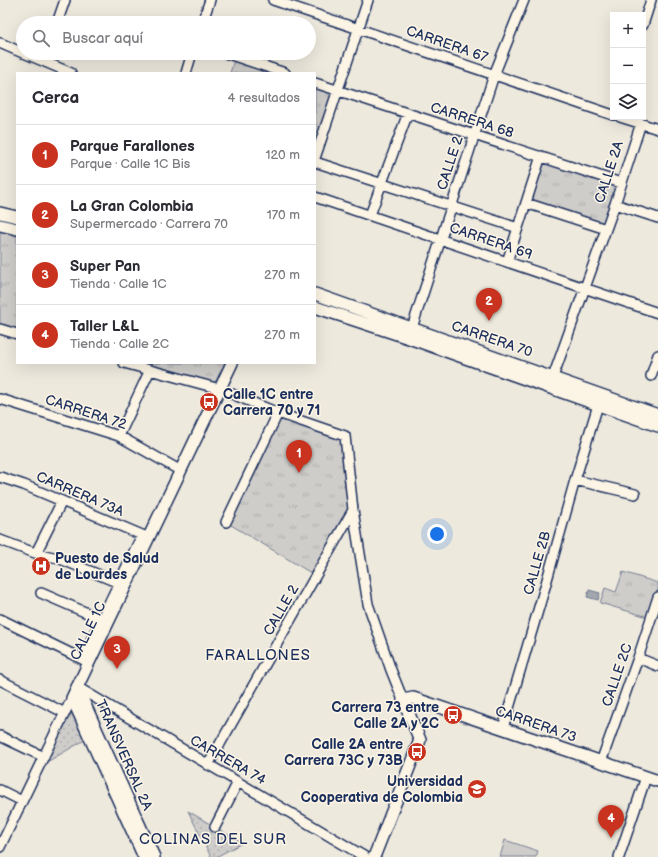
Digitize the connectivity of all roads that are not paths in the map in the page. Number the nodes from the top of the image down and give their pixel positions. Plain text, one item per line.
1 (65, 0) edge
2 (210, 0) edge
3 (272, 0) edge
4 (368, 0) edge
5 (524, 0) edge
6 (651, 0) edge
7 (60, 16) edge
8 (204, 16) edge
9 (646, 16) edge
10 (359, 29) junction
11 (0, 43) edge
12 (16, 50) edge
13 (48, 60) edge
14 (190, 60) edge
15 (246, 60) edge
16 (55, 70) edge
17 (66, 72) edge
18 (186, 72) edge
19 (282, 72) edge
20 (494, 75) junction
21 (316, 82) edge
22 (339, 90) junction
23 (408, 113) junction
24 (610, 114) edge
25 (630, 120) edge
26 (641, 123) junction
27 (658, 129) edge
28 (474, 135) junction
29 (316, 155) edge
30 (541, 156) junction
31 (316, 162) edge
32 (621, 183) junction
33 (381, 184) junction
34 (316, 197) edge
35 (526, 203) junction
36 (615, 204) junction
37 (450, 206) junction
38 (0, 213) edge
39 (370, 215) junction
40 (16, 217) edge
41 (658, 218) edge
42 (0, 225) edge
43 (518, 228) junction
44 (16, 229) edge
45 (606, 229) junction
46 (440, 239) junction
47 (507, 262) junction
48 (585, 288) junction
49 (316, 294) edge
50 (316, 308) edge
51 (658, 313) edge
52 (0, 329) edge
53 (410, 332) junction
54 (16, 334) edge
55 (658, 356) edge
56 (128, 364) edge
57 (232, 364) edge
58 (150, 370) junction
59 (651, 376) dead end
60 (553, 377) junction
61 (220, 389) junction
62 (0, 399) edge
63 (598, 405) junction
64 (278, 413) junction
65 (658, 415) edge
66 (658, 426) edge
67 (119, 436) junction
68 (181, 470) junction
69 (0, 477) edge
70 (575, 480) junction
71 (635, 494) dead end
72 (62, 501) junction
73 (353, 510) junction
74 (226, 522) dead end
75 (145, 537) junction
76 (0, 540) edge
77 (36, 553) junction
78 (119, 583) junction
79 (40, 592) dead end
80 (658, 597) edge
81 (101, 619) junction
82 (0, 620) edge
83 (638, 658) junction
84 (86, 661) junction
85 (658, 666) edge
86 (0, 680) edge
87 (77, 687) junction
88 (72, 698) junction
89 (403, 700) junction
90 (65, 713) junction
91 (502, 728) junction
92 (0, 736) edge
93 (44, 757) junction
94 (601, 762) junction
95 (208, 765) junction
96 (646, 777) junction
97 (658, 781) edge
98 (238, 782) junction
99 (0, 790) edge
100 (22, 801) junction
101 (215, 827) dead end
102 (0, 846) edge
103 (144, 857) edge
104 (154, 857) edge
105 (365, 857) edge
106 (374, 857) edge
107 (619, 857) edge

1 - 7 street
2 - 8 street
3 - 10 street, CARRERA 67
4 - 10 street
5 - 20 street, CALLE 2
6 - 9 street
10 - 20 street, CARRERA 67
10 - 22 street
11 - 12 street
13 - 16 street
14 - 18 street
15 - 19 street
16 - 17 street
20 - 24 street, CARRERA 67
20 - 28 street, CALLE 2
21 - 22 street, CARRERA 68
22 - 23 street, CARRERA 68
22 - 29 street
23 - 28 street, CARRERA 68
23 - 33 street
25 - 26 street
26 - 27 street
26 - 32 street, CALLE 2A
28 - 30 street, CARRERA 68
28 - 37 street, CALLE 2
30 - 32 street, CARRERA 68
30 - 35 street
31 - 33 street
32 - 36 street, CALLE 2A
33 - 37 street
33 - 39 street
34 - 39 street, CARRERA 69
35 - 43 street
35 - 45 street
36 - 41 street
36 - 45 street, CALLE 2A
37 - 43 street
37 - 46 street, CALLE 2
38 - 40 street
39 - 46 street, CARRERA 69
42 - 44 street
43 - 47 street
45 - 48 street, CALLE 2A
46 - 47 street, CARRERA 69
46 - 53 street, CALLE 2
47 - 48 street, CARRERA 69
48 - 51 street, CARRERA 69
48 - 60 street, CALLE 2A
49 - 53 street, CARRERA 70
50 - 53 street, CARRERA 70
52 - 54 street
53 - 60 street, CARRERA 70
53 - 63 street, CARRERA 70
55 - 59 street
56 - 58 street
57 - 61 street, CALLE 1C
58 - 61 street
58 - 67 street
60 - 65 street, CARRERA 70
61 - 64 street
61 - 68 street, CALLE 1C
62 - 67 street, CARRERA 72
63 - 66 street, CARRERA 70
63 - 70 street, CALLE 2B
64 - 73 street
64 - 74 street
67 - 68 street, CARRERA 72
68 - 75 street, CALLE 1C
69 - 72 street, CARRERA 73A
70 - 71 street
70 - 91 street, CALLE 2B
72 - 75 street, CARRERA 73A
72 - 77 street
73 - 89 street
73 - 95 street, CALLE 2
75 - 78 street
75 - 84 street, CALLE 1C
76 - 77 street
77 - 78 street
78 - 81 street
79 - 81 street
80 - 83 street, CALLE 2C
81 - 84 street
82 - 84 street
83 - 85 street
83 - 94 street, CALLE 2C
84 - 87 street, CALLE 1C
86 - 90 street
87 - 88 street, CALLE 1C
87 - 95 street, CARRERA 74
87 - 104 street, TRANSVERSAL 2A
88 - 90 street, CALLE 1C
88 - 103 street, TRANSVERSAL 2A
89 - 91 street, CARRERA 73
89 - 106 street
90 - 93 street, CALLE 1C
91 - 94 street, CARRERA 73
92 - 93 street
93 - 100 street, CALLE 1C
94 - 96 street, CARRERA 73
95 - 98 street, CARRERA 74
96 - 97 street, CARRERA 73
96 - 107 street
98 - 101 street
98 - 105 street, CARRERA 74
99 - 100 street
100 - 102 street, CALLE 1C

